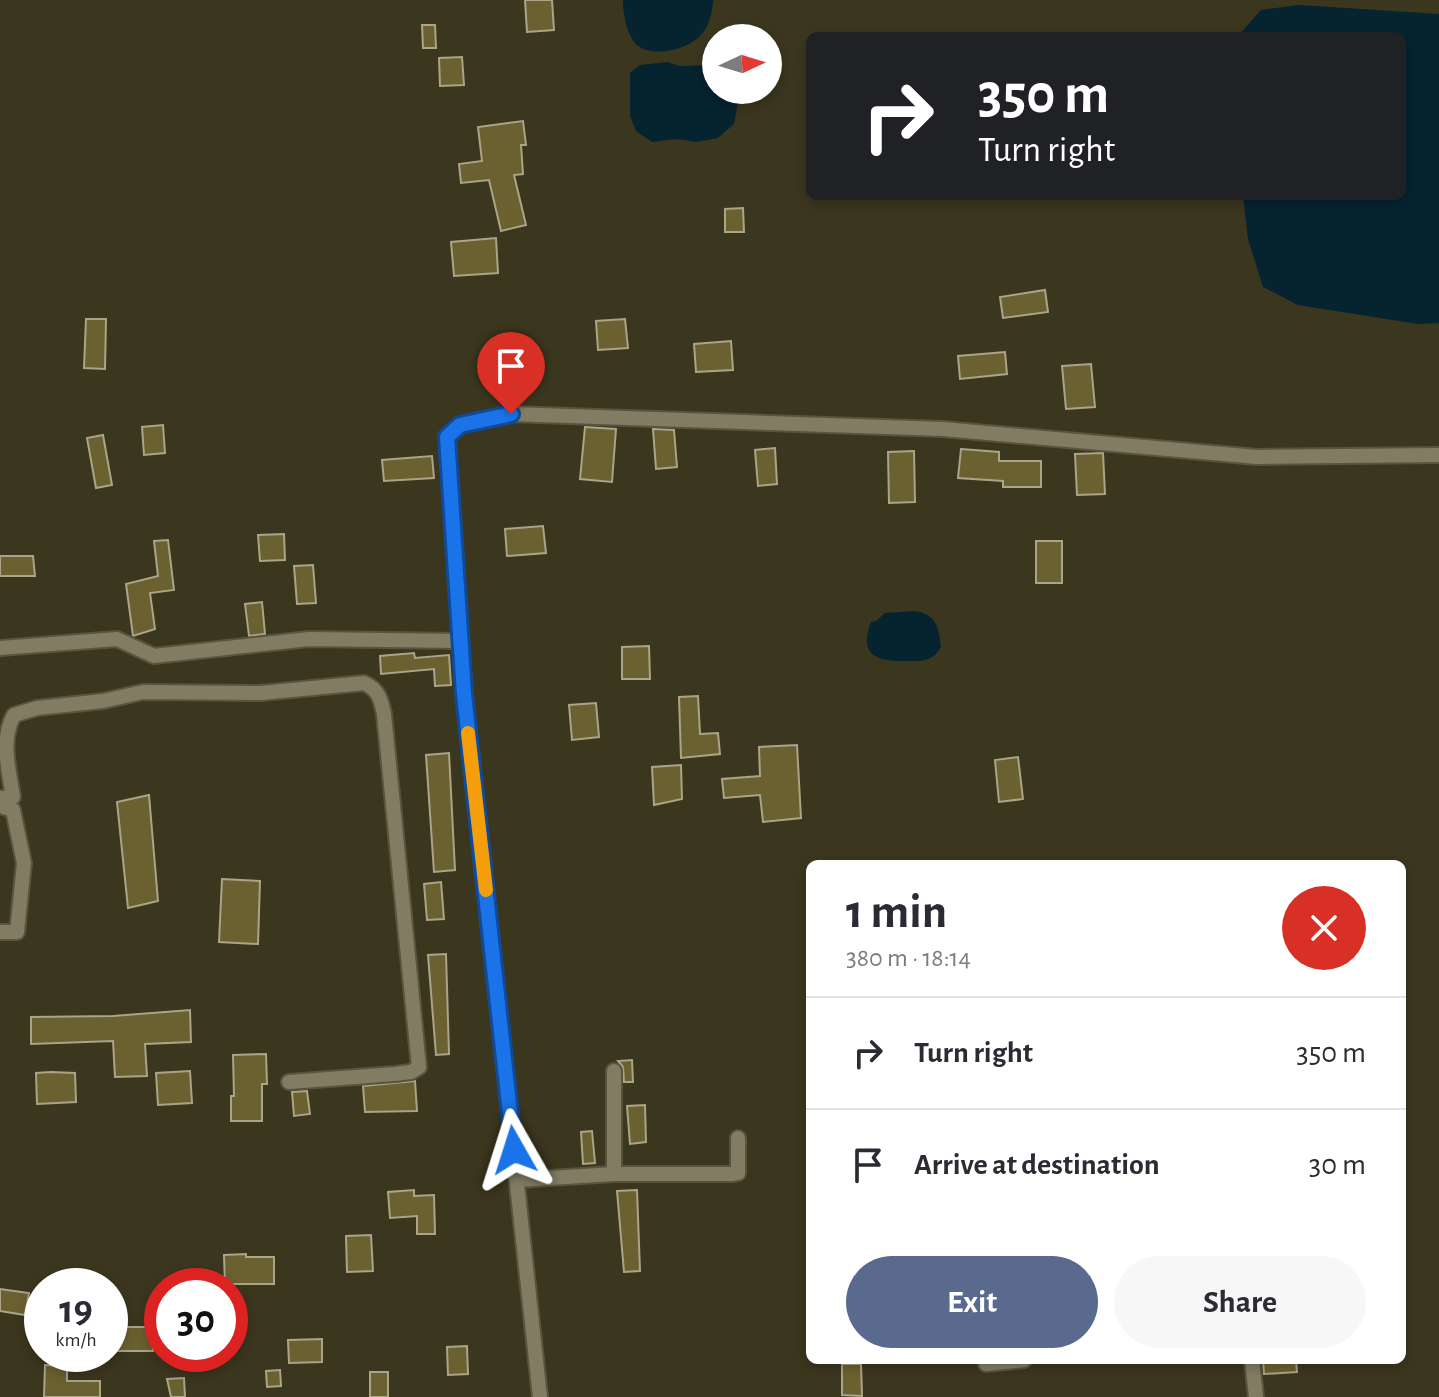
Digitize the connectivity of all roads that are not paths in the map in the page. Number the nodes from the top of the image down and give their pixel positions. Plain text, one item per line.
1 (1439, 455) edge
2 (460, 641) junction
3 (0, 648) edge
4 (0, 798) edge
5 (0, 806) edge
6 (0, 932) edge
7 (614, 1071) dead end
8 (289, 1082) dead end
9 (738, 1138) dead end
10 (614, 1174) junction
11 (518, 1180) junction
12 (1252, 1364) edge
13 (540, 1397) edge
14 (1256, 1397) edge

1 - 2 street
2 - 3 street
2 - 11 street
4 - 8 street
5 - 6 street
7 - 10 street
9 - 10 street
10 - 11 street
11 - 13 street
12 - 14 street

